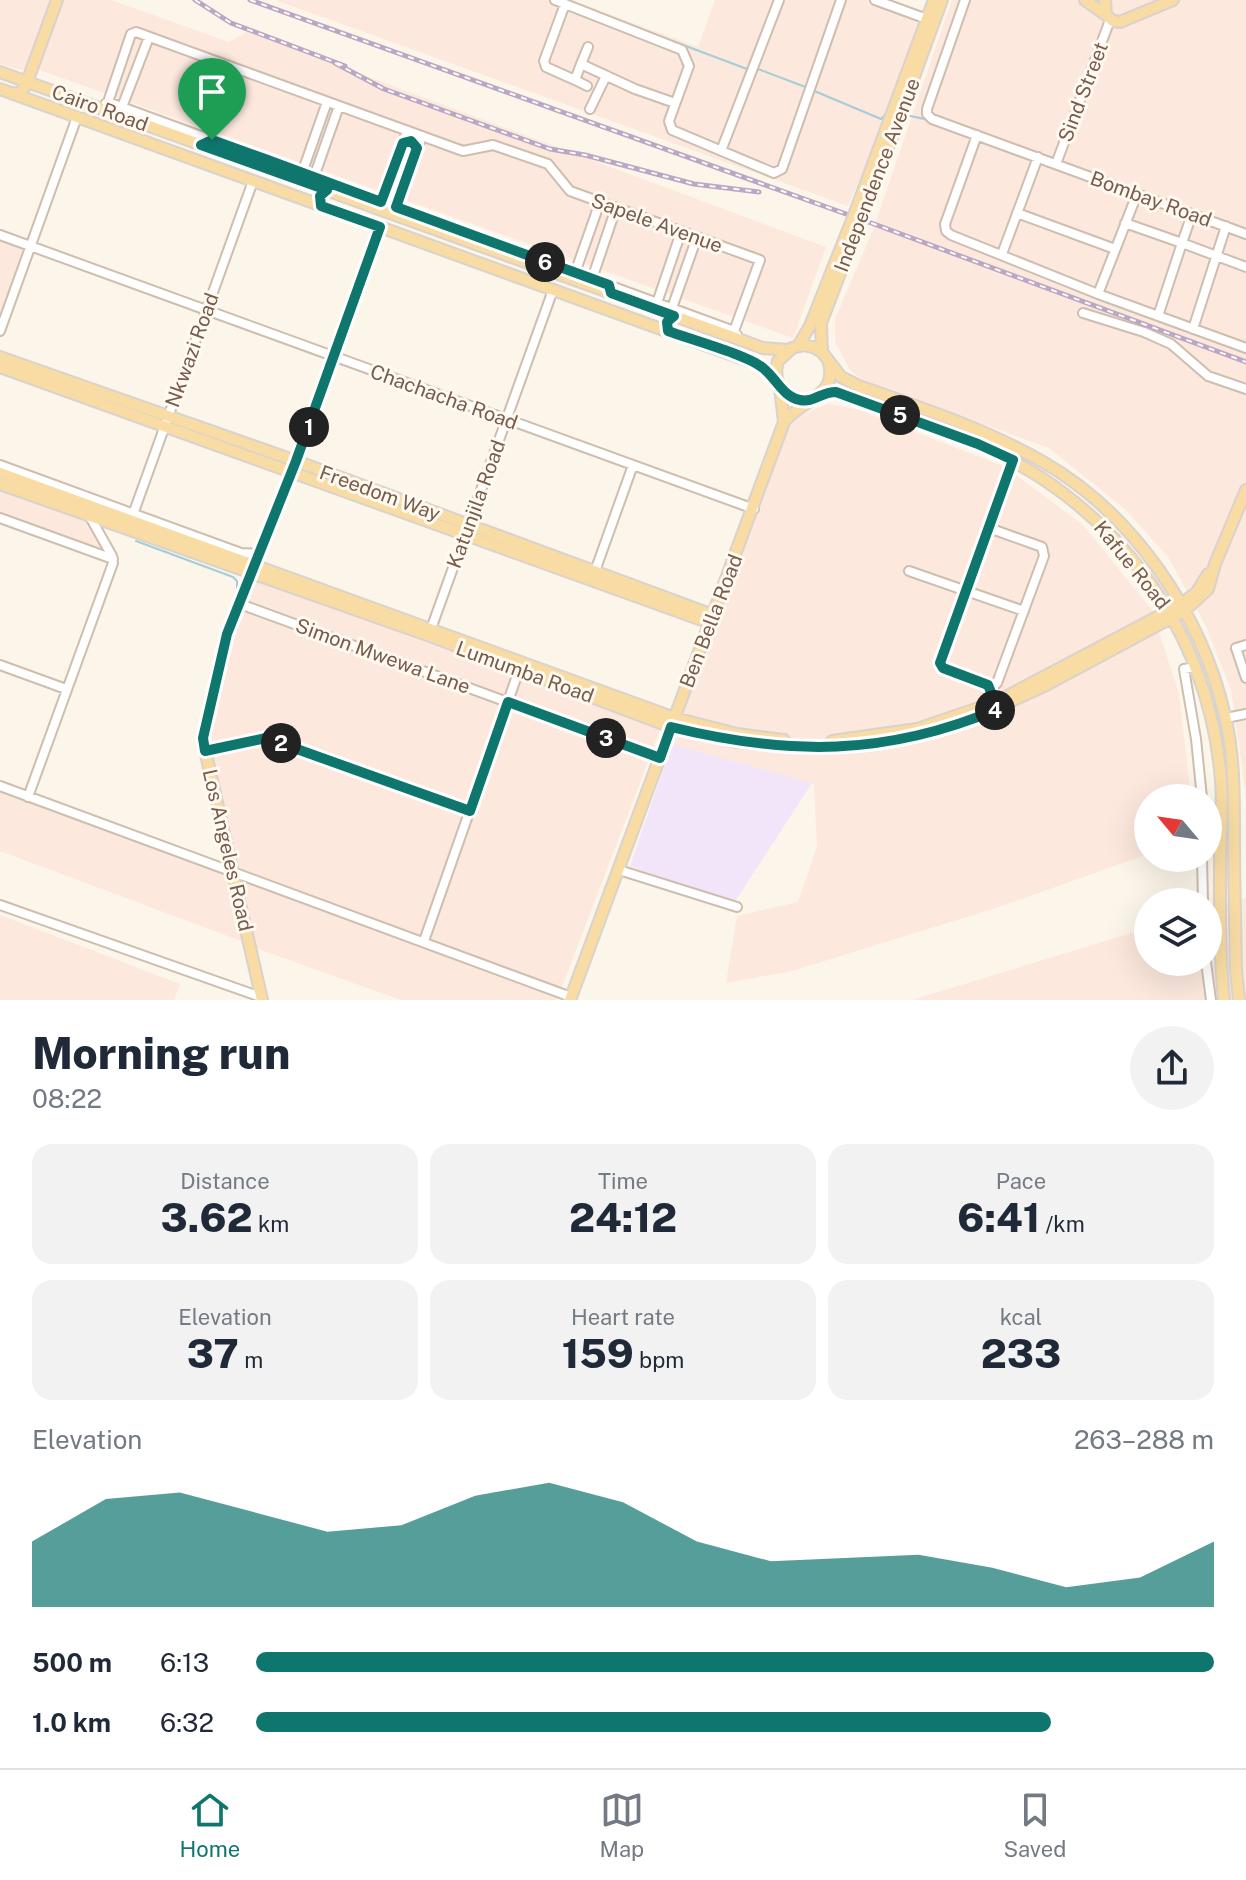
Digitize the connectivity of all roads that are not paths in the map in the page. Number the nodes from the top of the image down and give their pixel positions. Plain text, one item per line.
1 (51, 0) edge
2 (57, 0) edge
3 (555, 0) edge
4 (779, 0) edge
5 (841, 0) edge
6 (875, 0) edge
7 (934, 0) edge
8 (942, 0) edge
9 (965, 0) edge
10 (1085, 0) edge
11 (1105, 0) edge
12 (1173, 0) edge
13 (565, 4) junction
14 (1108, 18) junction
15 (927, 19) junction
16 (149, 37) junction
17 (130, 39) junction
18 (588, 47) dead end
19 (143, 49) junction
20 (581, 64) junction
21 (22, 76) edge
22 (606, 76) junction
23 (575, 80) junction
24 (587, 86) dead end
25 (0, 89) edge
26 (20, 95) junction
27 (327, 102) junction
28 (675, 103) junction
29 (103, 104) junction
30 (339, 106) junction
31 (590, 109) dead end
32 (124, 112) junction
33 (323, 113) junction
34 (77, 117) junction
35 (335, 118) junction
36 (158, 129) junction
37 (407, 131) junction
38 (172, 134) junction
39 (977, 135) junction
40 (422, 136) junction
41 (212, 140) junction
42 (403, 143) junction
43 (152, 144) junction
44 (201, 145) junction
45 (417, 148) junction
46 (167, 150) junction
47 (721, 151) junction
48 (1038, 157) junction
49 (265, 159) junction
50 (1056, 164) junction
51 (271, 170) junction
52 (302, 173) junction
53 (253, 181) junction
54 (314, 181) junction
55 (327, 190) junction
56 (1137, 194) junction
57 (307, 201) junction
58 (368, 201) junction
59 (381, 202) junction
60 (600, 202) junction
61 (321, 206) junction
62 (396, 207) junction
63 (616, 208) junction
64 (860, 212) junction
65 (596, 213) junction
66 (1017, 213) junction
67 (1192, 214) junction
68 (612, 220) junction
69 (426, 222) junction
70 (1125, 223) junction
71 (1226, 226) junction
72 (380, 227) junction
73 (852, 232) junction
74 (1246, 234) edge
75 (0, 235) edge
76 (680, 236) junction
77 (695, 242) junction
78 (471, 243) junction
79 (1182, 243) junction
80 (31, 246) junction
81 (486, 248) junction
82 (1115, 249) junction
83 (505, 251) junction
84 (1002, 254) junction
85 (1216, 256) junction
86 (466, 258) junction
87 (480, 263) junction
88 (1246, 267) edge
89 (575, 273) junction
90 (592, 279) junction
91 (610, 289) junction
92 (553, 290) junction
93 (1098, 294) junction
94 (658, 307) junction
95 (206, 310) junction
96 (673, 312) junction
97 (1083, 313) dead end
98 (1158, 316) junction
99 (696, 320) junction
100 (654, 326) junction
101 (1193, 329) junction
102 (0, 331) edge
103 (668, 331) junction
104 (734, 331) junction
105 (743, 341) junction
106 (793, 348) junction
107 (1246, 348) edge
108 (825, 356) junction
109 (0, 357) edge
110 (334, 357) junction
111 (0, 367) edge
112 (778, 384) junction
113 (1246, 389) edge
114 (823, 392) junction
115 (813, 399) junction
116 (506, 419) junction
117 (167, 420) junction
118 (784, 422) junction
119 (1013, 460) junction
120 (0, 465) edge
121 (633, 465) junction
122 (294, 466) junction
123 (0, 473) edge
124 (0, 484) edge
125 (1246, 490) edge
126 (754, 509) junction
127 (89, 515) junction
128 (132, 517) junction
129 (0, 518) edge
130 (989, 528) junction
131 (466, 530) junction
132 (113, 559) junction
133 (256, 564) junction
134 (909, 571) dead end
135 (593, 577) junction
136 (966, 591) junction
137 (1159, 595) junction
138 (240, 604) junction
139 (1024, 611) junction
140 (1177, 611) junction
141 (711, 619) junction
142 (1157, 621) junction
143 (431, 629) junction
144 (1185, 640) junction
145 (1246, 645) edge
146 (0, 665) edge
147 (1196, 667) junction
148 (519, 670) junction
149 (1246, 678) edge
150 (992, 688) junction
151 (66, 689) junction
152 (508, 702) junction
153 (997, 705) junction
154 (1246, 714) edge
155 (1226, 718) junction
156 (673, 723) junction
157 (205, 751) junction
158 (660, 758) junction
159 (1201, 784) edge
160 (1221, 784) edge
161 (0, 786) edge
162 (28, 797) junction
163 (470, 811) junction
164 (619, 870) junction
165 (1221, 872) edge
166 (234, 873) junction
167 (0, 905) edge
168 (737, 907) dead end
169 (424, 941) junction
170 (1208, 976) edge
171 (262, 998) edge
172 (570, 999) edge
173 (1211, 1000) edge
174 (1224, 1000) edge
175 (1239, 1000) edge

1 - 21 main road
2 - 21 main road
3 - 13 street
4 - 47 street
5 - 47 street
6 - 15 street
7 - 15 main road, Independence Avenue
8 - 64 main road, Independence Avenue
9 - 39 street, Bombay Road
10 - 14 main road
11 - 14 main road
12 - 14 main road
13 - 23 street
13 - 28 street
14 - 50 street, Sind Street
15 - 64 main road, Independence Avenue
16 - 17 street, Sapele Avenue
16 - 19 street
16 - 27 street, Sapele Avenue
17 - 19 street
17 - 29 street
18 - 20 street
19 - 32 street
20 - 22 street
20 - 23 street
21 - 26 main road
21 - 29 main road, Cairo Road
22 - 28 street
22 - 31 street
23 - 24 street
25 - 26 main road, Cairo Road
26 - 34 main road, Cairo Road
27 - 30 street, Sapele Avenue
27 - 33 street
28 - 47 street
29 - 32 main road, Cairo Road
30 - 35 street
30 - 37 street, Sapele Avenue
32 - 36 main road, Cairo Road
32 - 41 street
33 - 35 street
33 - 52 street
34 - 43 main road, Cairo Road
34 - 80 street
35 - 54 street
36 - 38 main road, Cairo Road
36 - 43 main road
37 - 40 street, Sapele Avenue
37 - 42 street
38 - 44 main road, Cairo Road
38 - 46 main road
39 - 48 street, Bombay Road
39 - 84 street
40 - 45 street
40 - 60 street, Sapele Avenue
41 - 44 street
41 - 49 street
42 - 45 street
42 - 59 street
43 - 46 main road, Cairo Road
44 - 51 main road, Cairo Road
45 - 62 street
46 - 53 main road, Cairo Road
48 - 50 street, Bombay Road
48 - 66 street
49 - 51 street
49 - 52 street
50 - 56 street, Bombay Road
51 - 54 main road, Cairo Road
52 - 54 street
53 - 57 main road, Cairo Road
53 - 95 street, Nkwazi Road
54 - 55 main road, Cairo Road
54 - 57 main road
54 - 58 street
55 - 58 main road, Cairo Road
55 - 61 main road
56 - 67 street, Bombay Road
56 - 70 street
57 - 61 main road, Cairo Road
58 - 59 street
58 - 69 main road, Cairo Road
59 - 62 street
60 - 63 street, Sapele Avenue
60 - 65 street
61 - 72 main road, Cairo Road
62 - 69 street
63 - 68 street
63 - 76 street, Sapele Avenue
64 - 73 main road, Independence Avenue, bridge
65 - 68 street
65 - 89 street
66 - 82 street
66 - 84 street
67 - 71 street, Bombay Road
67 - 79 street
68 - 90 street
69 - 78 main road, Cairo Road
69 - 83 street
70 - 79 street
70 - 82 street
71 - 74 street, Bombay Road
71 - 85 street
72 - 86 main road, Cairo Road
72 - 110 street
73 - 106 main road, Independence Avenue
73 - 108 main road, Independence Avenue
75 - 80 street, Chachacha Road
76 - 77 street, Sapele Avenue
76 - 94 street
77 - 96 street
77 - 104 street, Sapele Avenue
78 - 81 main road, Cairo Road
78 - 86 main road
79 - 85 street
79 - 98 street
80 - 95 street, Chachacha Road
80 - 102 street
81 - 83 main road, Cairo Road
81 - 87 main road
82 - 93 street
83 - 89 street
83 - 91 main road, Cairo Road
84 - 93 street
85 - 88 street
85 - 101 street
86 - 87 main road, Cairo Road
87 - 92 main road, Cairo Road
89 - 90 street
90 - 91 street
91 - 94 main road, Cairo Road
92 - 100 main road, Cairo Road
92 - 116 street, Katunjila Road
93 - 98 street
94 - 96 main road, Cairo Road
94 - 100 main road
95 - 110 street, Chachacha Road
95 - 117 street, Nkwazi Road
96 - 99 main road, Cairo Road
96 - 103 main road
97 - 113 street
98 - 101 street
99 - 104 street
99 - 105 main road, Cairo Road
100 - 103 main road, Cairo Road
101 - 107 street
103 - 112 main road, Cairo Road
104 - 105 street
105 - 106 main road, Cairo Road
106 - 108 main road
106 - 112 main road
108 - 114 main road
108 - 140 main road, Kafue Road
109 - 117 main road, Freedom Way
110 - 116 street, Chachacha Road
110 - 122 street
111 - 117 main road, Freedom Way
112 - 115 main road
112 - 118 main road, Ben Bella Road
114 - 115 main road
114 - 119 main road, Kafue Road
115 - 118 main road
116 - 121 street, Chachacha Road
116 - 131 street, Katunjila Road
117 - 122 main road, Freedom Way
117 - 128 street, Nkwazi Road
118 - 126 main road, Ben Bella Road
119 - 130 street
119 - 137 main road, Kafue Road
120 - 128 street
121 - 126 street, Chachacha Road
121 - 135 street
122 - 131 main road, Freedom Way
122 - 133 street
123 - 128 main road, Lumumba Road
124 - 127 main road, Lumumba Road
125 - 140 main road
126 - 141 main road, Ben Bella Road
127 - 132 street
127 - 133 main road, Lumumba Road
128 - 133 main road, Lumumba Road
129 - 132 street
130 - 136 street
130 - 139 street
131 - 135 main road, Freedom Way
131 - 143 street, Katunjila Road
132 - 151 street
133 - 138 main road, Los Angeles Road
133 - 143 main road, Lumumba Road
133 - 148 main road, Lumumba Road
134 - 136 street
135 - 141 main road, Freedom Way
136 - 139 street
136 - 150 street
137 - 140 main road, Kafue Road
137 - 142 main road
138 - 152 street, Simon Mwewa Lane
138 - 157 main road, Los Angeles Road
139 - 150 street
140 - 142 main road, Lumumba Road
140 - 144 main road, Kafue Road
140 - 155 main road, Kafue Road
141 - 156 main road, Ben Bella Road
142 - 144 main road
142 - 153 main road, Lumumba Road
143 - 156 main road, Lumumba Road
144 - 147 main road, Kafue Road
145 - 149 street
146 - 151 street
147 - 159 street
147 - 160 main road, Kafue Road
148 - 152 street
148 - 156 main road, Lumumba Road
150 - 153 street
151 - 162 street
152 - 158 street, Simon Mwewa Lane
152 - 163 street
153 - 156 main road, Lumumba Road
154 - 155 street
155 - 175 main road, Kafue Road
156 - 158 main road, Ben Bella Road
157 - 163 street
157 - 166 main road, Los Angeles Road
158 - 164 main road, Ben Bella Road
161 - 162 street
162 - 166 street
163 - 169 street
164 - 168 street
164 - 172 main road, Ben Bella Road
165 - 174 main road, Kafue Road
166 - 169 street
166 - 171 main road, Los Angeles Road
167 - 171 street
169 - 172 street
170 - 173 street

